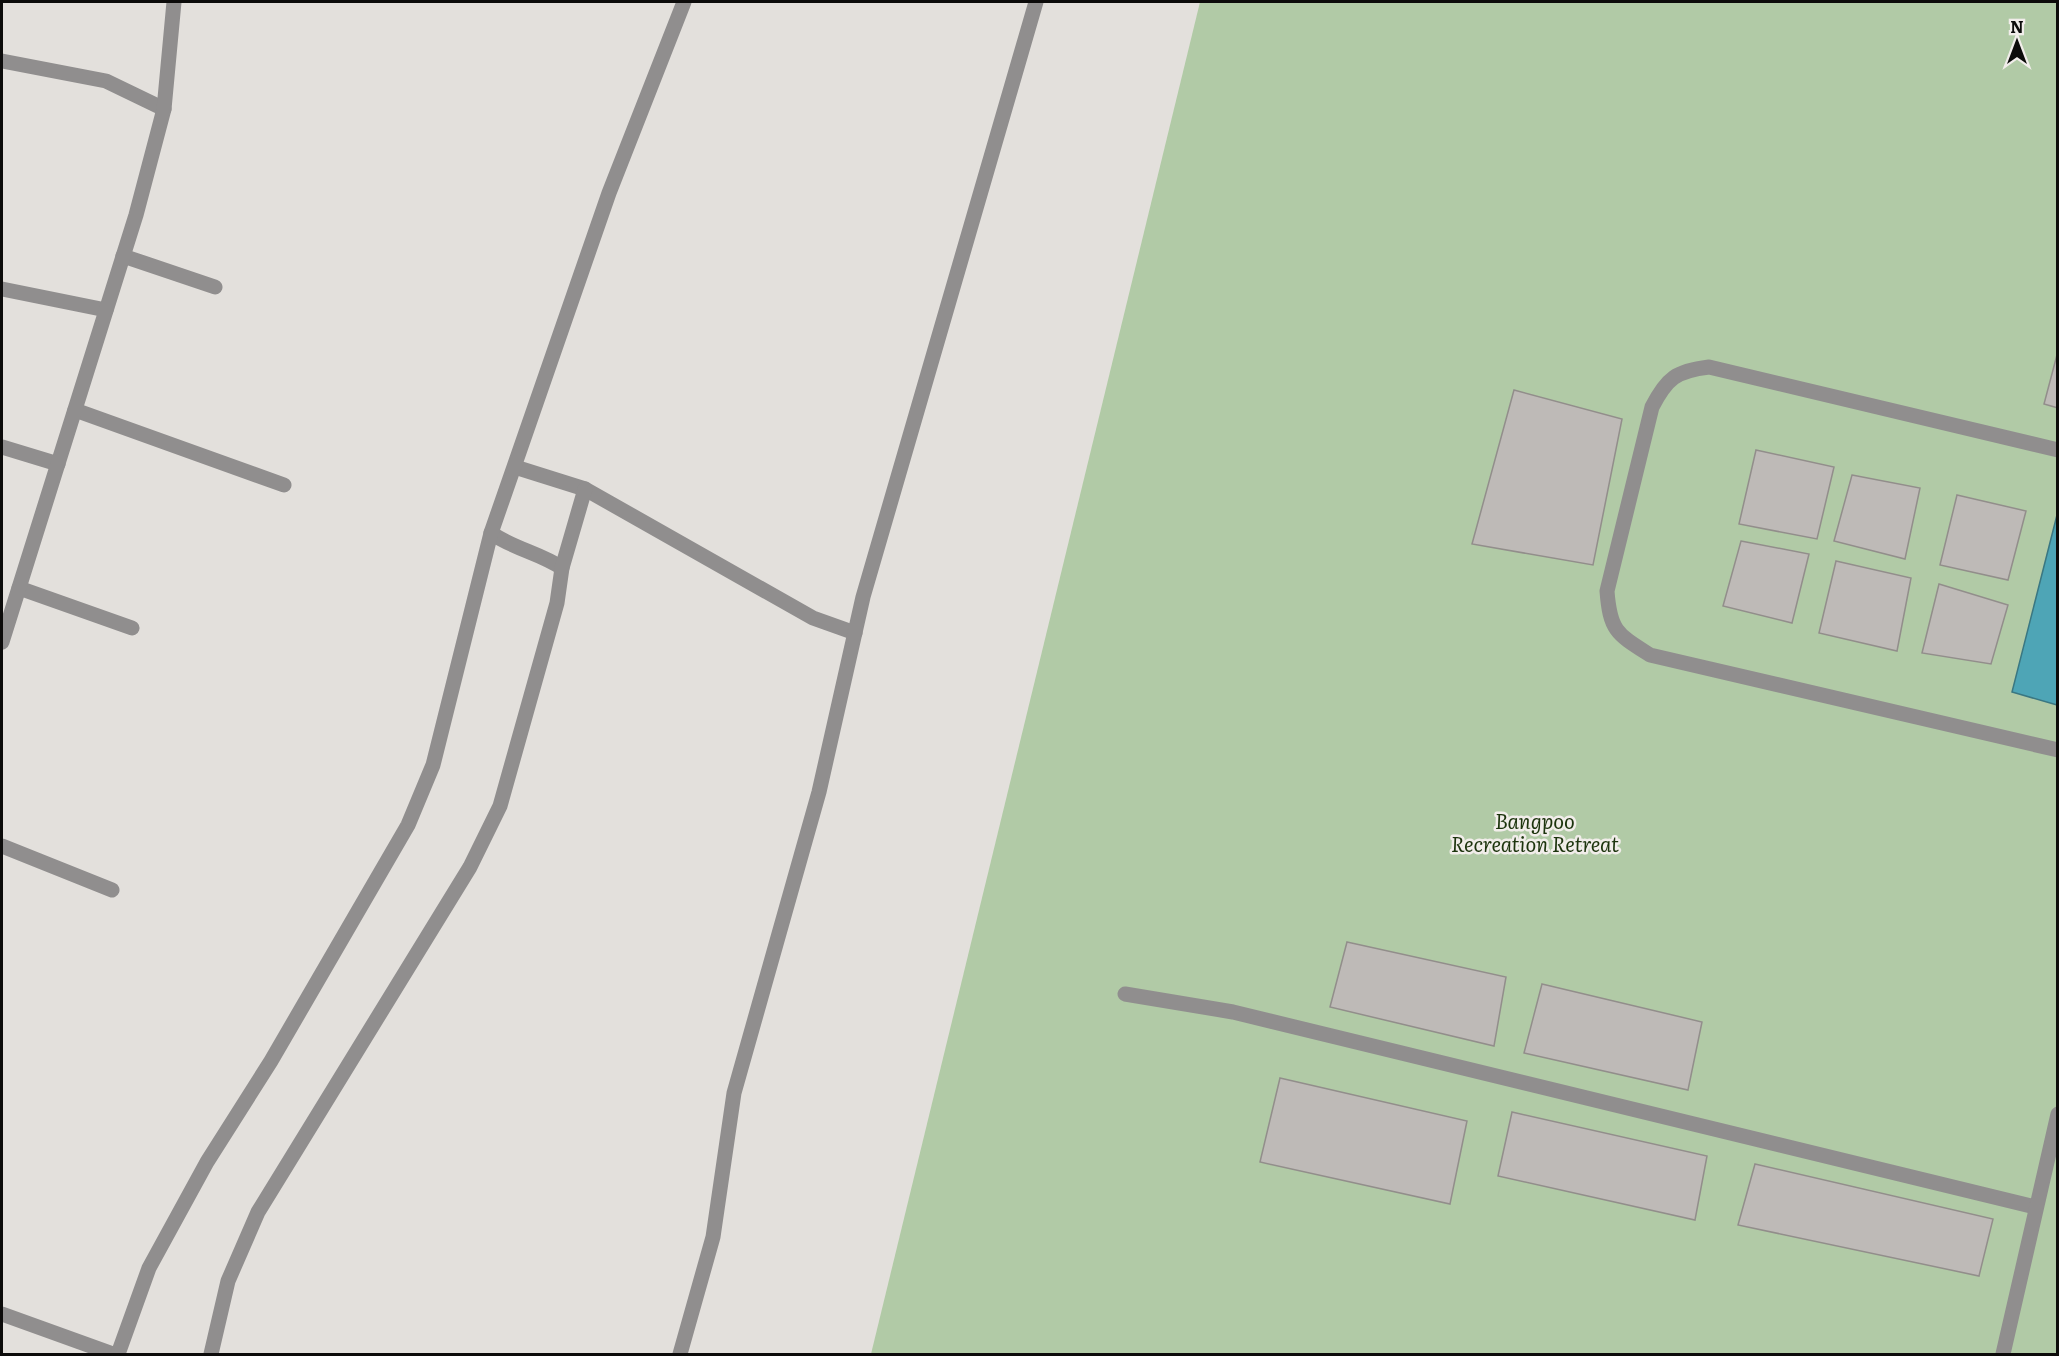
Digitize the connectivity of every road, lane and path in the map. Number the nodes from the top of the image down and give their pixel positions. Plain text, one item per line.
1 (174, 2) edge
2 (684, 2) edge
3 (1036, 2) edge
4 (2, 61) edge
5 (164, 109) junction
6 (123, 256) junction
7 (215, 287) dead end
8 (2, 290) edge
9 (106, 310) junction
10 (75, 410) junction
11 (2, 447) edge
12 (2058, 450) edge
13 (58, 464) junction
14 (515, 467) junction
15 (284, 485) dead end
16 (585, 489) junction
17 (491, 534) junction
18 (562, 568) junction
19 (19, 588) junction
20 (132, 628) dead end
21 (855, 633) junction
22 (2, 642) edge
23 (2058, 750) edge
24 (2, 846) edge
25 (112, 890) dead end
26 (1125, 994) dead end
27 (2058, 1114) edge
28 (2035, 1207) junction
29 (2, 1314) edge
30 (113, 1354) edge
31 (118, 1354) edge
32 (211, 1354) edge
33 (680, 1354) edge
34 (2003, 1354) edge

1 - 5 street
2 - 14 street
3 - 21 street
4 - 5 street
5 - 6 street
6 - 7 street
6 - 9 street
8 - 9 street
9 - 10 street
10 - 13 street
10 - 15 street
11 - 13 street
12 - 23 street
13 - 19 street
14 - 16 street
14 - 17 street
16 - 18 street
16 - 21 street
17 - 18 street
17 - 31 street
18 - 32 street
19 - 20 street
19 - 22 street
21 - 33 street
24 - 25 street
26 - 28 street
27 - 28 street
28 - 34 street
29 - 30 street

